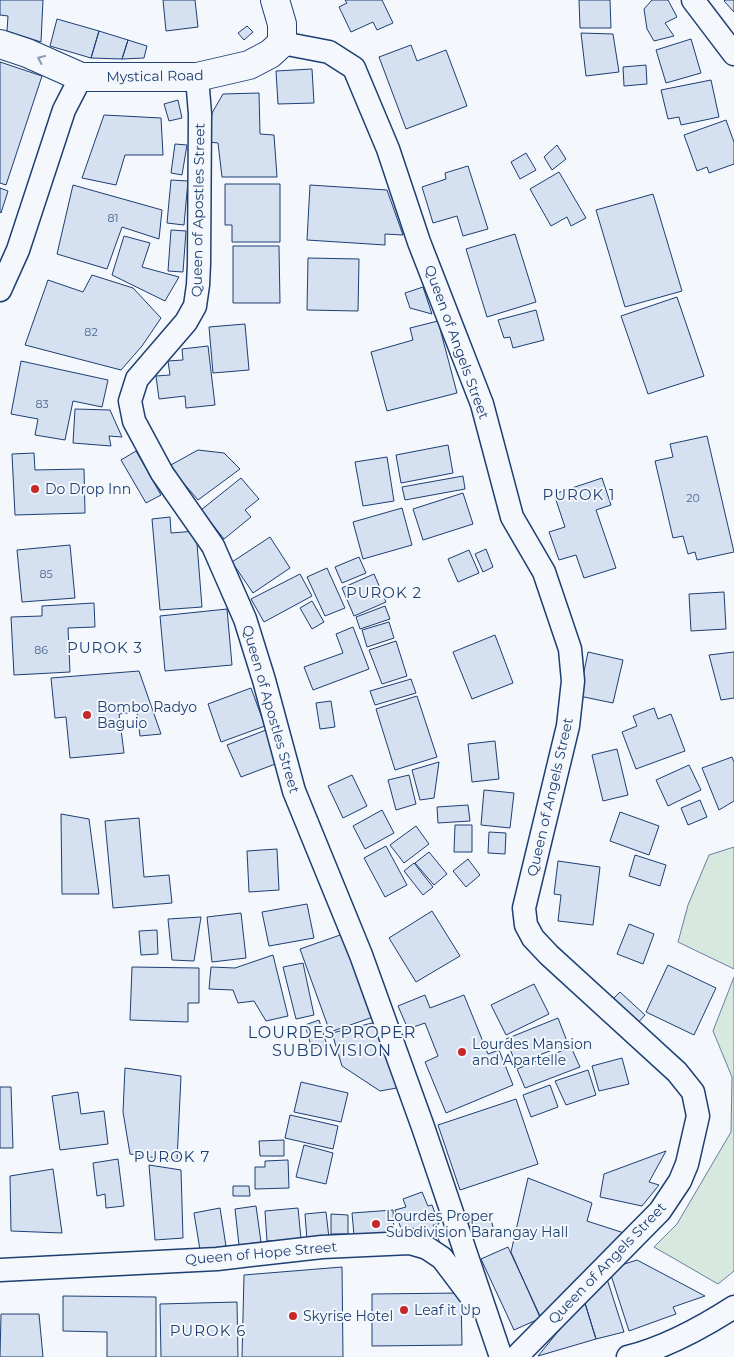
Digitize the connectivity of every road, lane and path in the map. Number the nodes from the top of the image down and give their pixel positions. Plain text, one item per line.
1 (275, 0) edge
2 (693, 0) edge
3 (282, 43) junction
4 (0, 44) edge
5 (734, 54) edge
6 (81, 77) junction
7 (197, 77) junction
8 (0, 290) edge
9 (0, 1270) edge
10 (734, 1307) edge
11 (488, 1320) junction
12 (640, 1356) edge
13 (502, 1357) edge
14 (516, 1357) edge

1 - 3 street
2 - 5 street
3 - 7 street, Mystical Road
3 - 14 street, Queen of Angels Street
6 -> 4 street
6 - 7 street, Mystical Road
6 - 8 street
7 - 11 street, Queen of Apostles Street
9 - 11 street, Queen of Hope Street
10 - 12 street
11 - 13 street, Queen of Apostles Street

